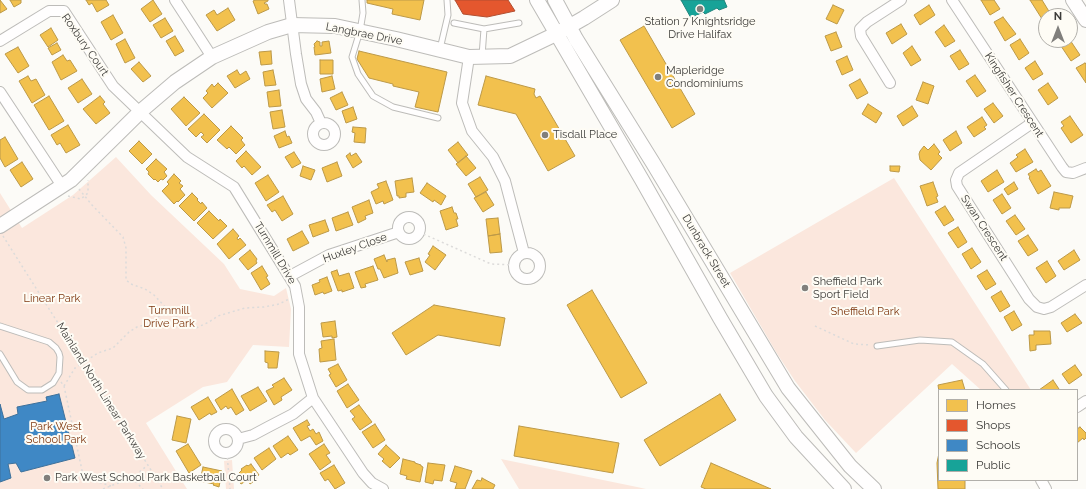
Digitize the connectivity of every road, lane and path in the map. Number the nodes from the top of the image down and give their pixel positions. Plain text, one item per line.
1 (175, 0) edge
2 (289, 0) edge
3 (362, 0) edge
4 (447, 0) edge
5 (537, 0) edge
6 (555, 0) edge
7 (612, 0) edge
8 (901, 0) edge
9 (952, 0) edge
10 (1077, 2) edge
11 (1086, 20) edge
12 (454, 23) dead end
13 (519, 23) dead end
14 (292, 25) junction
15 (569, 27) junction
16 (484, 29) junction
17 (360, 31) junction
18 (556, 34) junction
19 (0, 40) edge
20 (440, 50) junction
21 (212, 57) junction
22 (476, 57) junction
23 (890, 83) dead end
24 (0, 92) edge
25 (141, 111) junction
26 (438, 118) dead end
27 (1032, 123) junction
28 (321, 124) dead end
29 (1086, 168) edge
30 (88, 180) dead end
31 (78, 188) dead end
32 (65, 191) junction
33 (84, 196) junction
34 (0, 226) edge
35 (0, 232) edge
36 (399, 232) junction
37 (419, 232) junction
38 (524, 253) junction
39 (514, 265) junction
40 (290, 276) junction
41 (1086, 285) edge
42 (298, 296) junction
43 (170, 312) junction
44 (0, 326) edge
45 (815, 326) dead end
46 (877, 346) joint
47 (0, 354) edge
48 (83, 363) junction
49 (56, 377) junction
50 (64, 386) junction
51 (1005, 389) edge
52 (313, 398) junction
53 (238, 439) junction
54 (227, 453) junction
55 (148, 465) junction
56 (134, 480) junction
57 (111, 486) junction
58 (103, 489) edge
59 (143, 489) edge
60 (163, 489) edge
61 (230, 489) edge
62 (383, 489) edge
63 (844, 489) edge
64 (874, 489) edge

1 - 21 street
2 - 14 street
3 - 17 lane
4 - 20 lane
5 - 18 main road, Dunbrack Street
6 - 15 main road, Dunbrack Street
7 - 15 main road, Langbrae Drive
8 - 23 street
9 - 27 street, Kingfisher Crescent
10 - 11 main road
12 - 16 lane
13 - 16 lane
14 - 17 main road, Langbrae Drive
14 - 21 main road, Langbrae Drive
14 - 28 street
15 - 18 main road, Langbrae Drive
15 - 64 main road, Dunbrack Street
16 - 22 lane
17 - 20 main road, Langbrae Drive
17 - 26 lane
18 - 22 main road, Langbrae Drive
18 - 63 main road, Dunbrack Street
19 - 25 street, Roxbury Court
20 - 22 main road, Langbrae Drive
21 - 25 main road, Langbrae Drive
22 - 38 street
24 - 32 street
25 - 32 main road, Langbrae Drive
25 - 40 street, Turnmill Drive
27 - 29 street, Kingfisher Crescent
27 - 41 street, Swan Crescent
30 - 33 path
31 - 33 path
32 - 33 path
32 - 34 main road, Langbrae Drive
33 - 43 path
35 - 48 path, Mainland North Linear Parkway
36 - 37 street, Huxley Close
36 - 37 street, Huxley Close
36 - 40 street, Huxley Close
37 - 39 path
38 - 39 street
38 - 39 street
40 - 42 street, Turnmill Drive
42 - 43 path
42 - 52 street, Turnmill Drive
43 - 48 path
44 - 49 lane
45 - 46 path
46 - 51 lane
47 - 49 lane
48 - 50 path
48 - 55 path, Mainland North Linear Parkway
49 - 50 path
50 - 57 path
52 - 53 street
52 - 62 street, Turnmill Drive
53 - 54 street
53 - 54 street
54 - 61 path
55 - 56 path
55 - 60 path, Mainland North Linear Parkway
56 - 57 path
56 - 59 path
57 - 58 path

